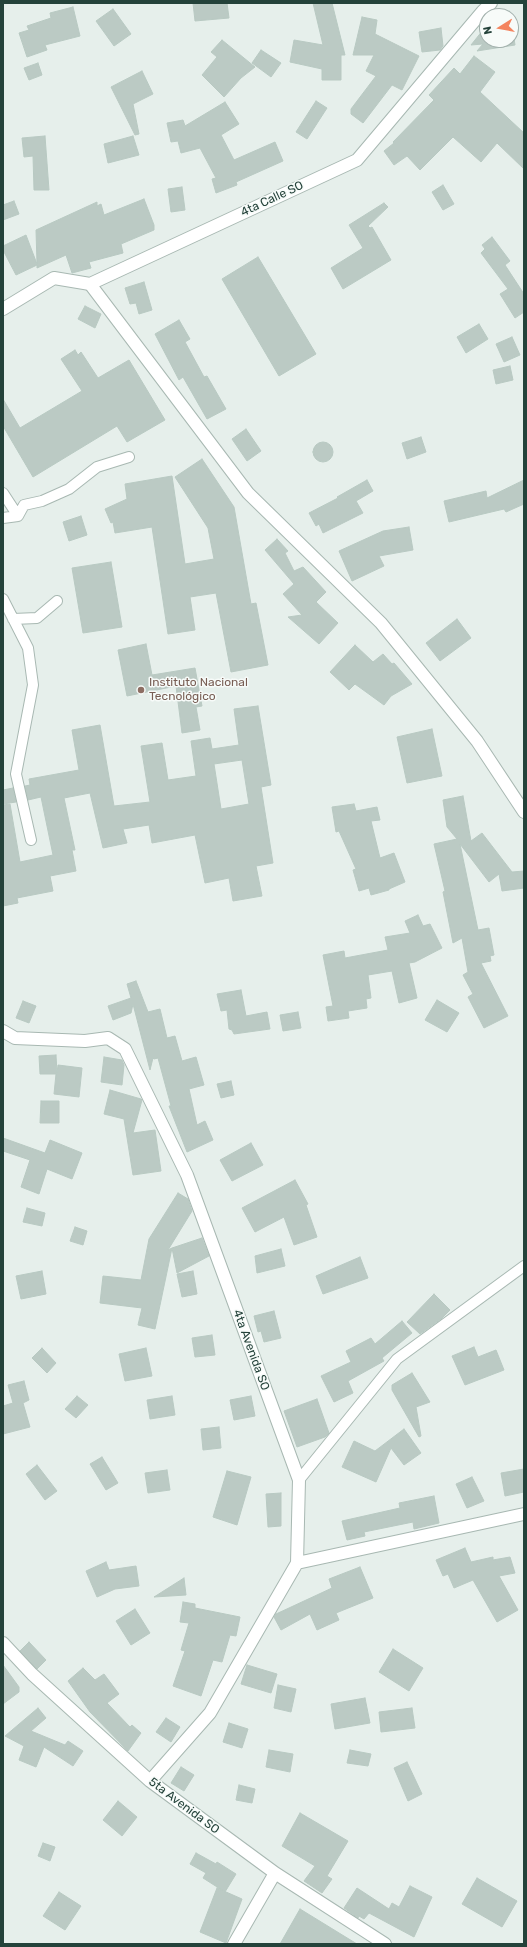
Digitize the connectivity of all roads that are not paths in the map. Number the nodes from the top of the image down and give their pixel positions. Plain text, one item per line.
1 (491, 3) edge
2 (481, 7) edge
3 (90, 284) junction
4 (3, 309) edge
5 (129, 458) dead end
6 (3, 493) edge
7 (18, 516) junction
8 (3, 518) edge
9 (3, 599) edge
10 (57, 601) dead end
11 (13, 618) junction
12 (524, 812) edge
13 (31, 840) dead end
14 (3, 1032) edge
15 (524, 1266) edge
16 (299, 1480) junction
17 (524, 1514) edge
18 (298, 1563) junction
19 (3, 1643) edge
20 (150, 1781) junction
21 (275, 1873) junction
22 (234, 1944) edge
23 (385, 1944) edge

1 - 2 street, 4ta Calle SO
2 - 3 street, 4ta Calle SO
3 - 4 street
3 - 12 street
5 - 7 lane
6 - 7 lane
7 - 8 lane
9 - 11 lane
10 - 11 lane
11 - 13 lane
14 - 16 street, 4ta Avenida SO
15 - 16 lane
16 - 18 street, 4ta Avenida SO
17 - 18 street
18 - 20 street
19 - 20 street, 5ta Avenida SO
20 - 21 street, 5ta Avenida SO
21 - 22 street
21 - 23 street, 5ta Avenida SO

